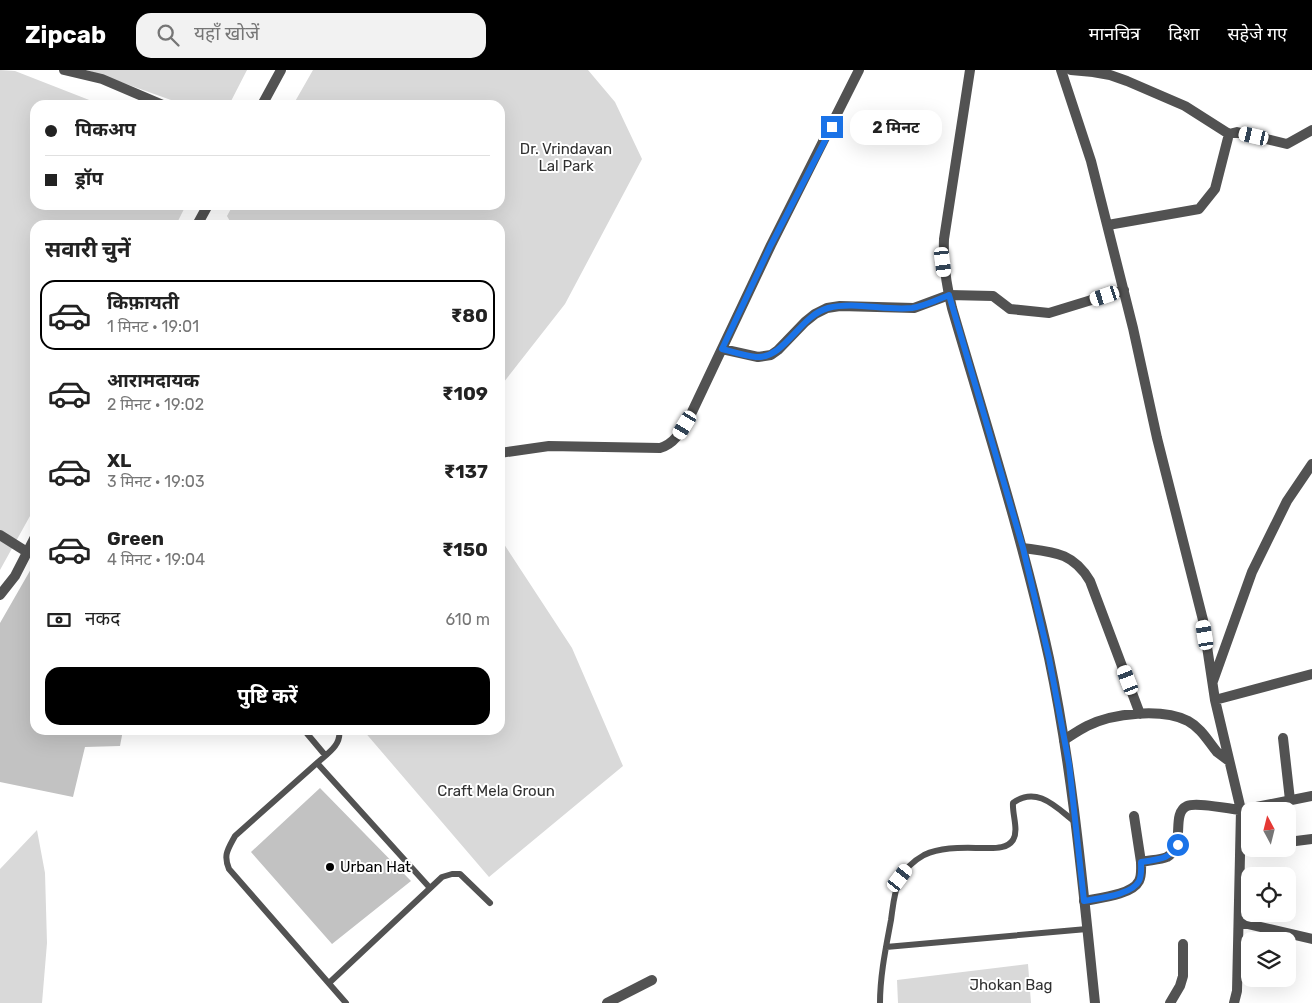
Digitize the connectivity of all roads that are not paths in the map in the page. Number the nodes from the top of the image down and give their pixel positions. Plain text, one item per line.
1 (64, 70) edge
2 (281, 70) edge
3 (859, 70) edge
4 (970, 70) edge
5 (1061, 70) edge
6 (1071, 70) edge
7 (151, 100) edge
8 (265, 100) edge
9 (1312, 130) edge
10 (1229, 134) junction
11 (1108, 225) junction
12 (1124, 290) junction
13 (949, 295) junction
14 (722, 349) junction
15 (505, 452) edge
16 (1312, 464) edge
17 (0, 535) edge
18 (30, 546) edge
19 (1023, 548) junction
20 (27, 552) junction
21 (0, 595) edge
22 (1312, 674) edge
23 (1213, 682) junction
24 (1215, 700) junction
25 (1140, 714) junction
26 (308, 735) edge
27 (341, 735) edge
28 (1283, 738) dead end
29 (1064, 740) junction
30 (325, 755) junction
31 (1229, 761) junction
32 (317, 763) junction
33 (1312, 796) edge
34 (1290, 800) junction
35 (1280, 802) edge
36 (1241, 810) joint
37 (1134, 816) dead end
38 (1075, 822) junction
39 (1312, 839) edge
40 (1296, 841) edge
41 (1245, 858) edge
42 (1141, 862) junction
43 (430, 888) junction
44 (1084, 901) junction
45 (490, 903) dead end
46 (1239, 922) junction
47 (1087, 929) junction
48 (1312, 939) edge
49 (1183, 944) dead end
50 (886, 947) junction
51 (652, 980) dead end
52 (329, 983) junction
53 (1237, 991) junction
54 (346, 1003) edge
55 (607, 1003) edge
56 (880, 1003) edge
57 (1096, 1003) edge
58 (1170, 1003) edge
59 (1234, 1003) edge
60 (1243, 1003) edge

1 - 7 street
2 - 8 street
3 - 14 street
4 - 13 street
5 - 11 street
6 - 10 street
9 - 10 street
10 - 11 street
11 - 12 street
12 - 13 street
12 - 23 street
13 - 14 street
13 - 19 street
14 - 15 street
16 - 23 street
17 - 20 street
18 - 20 street
19 - 25 street
19 - 29 street
20 - 21 street
22 - 24 street
23 - 24 street
24 - 31 street
25 - 29 street
25 - 31 street
26 - 30 lane
27 - 30 lane
28 - 34 street
29 - 38 street
30 - 32 lane
31 - 36 street
32 - 43 lane
32 - 52 lane
33 - 34 street
34 - 35 street
36 - 42 street
37 - 42 street
38 - 44 street
38 - 50 lane
39 - 40 street
41 - 46 street
42 - 44 street
43 - 45 lane
43 - 52 lane
44 - 47 street
46 - 48 street
46 - 53 street
47 - 50 lane
47 - 57 street
49 - 58 street
50 - 56 lane
51 - 55 street
52 - 54 lane
53 - 59 street
53 - 60 street

